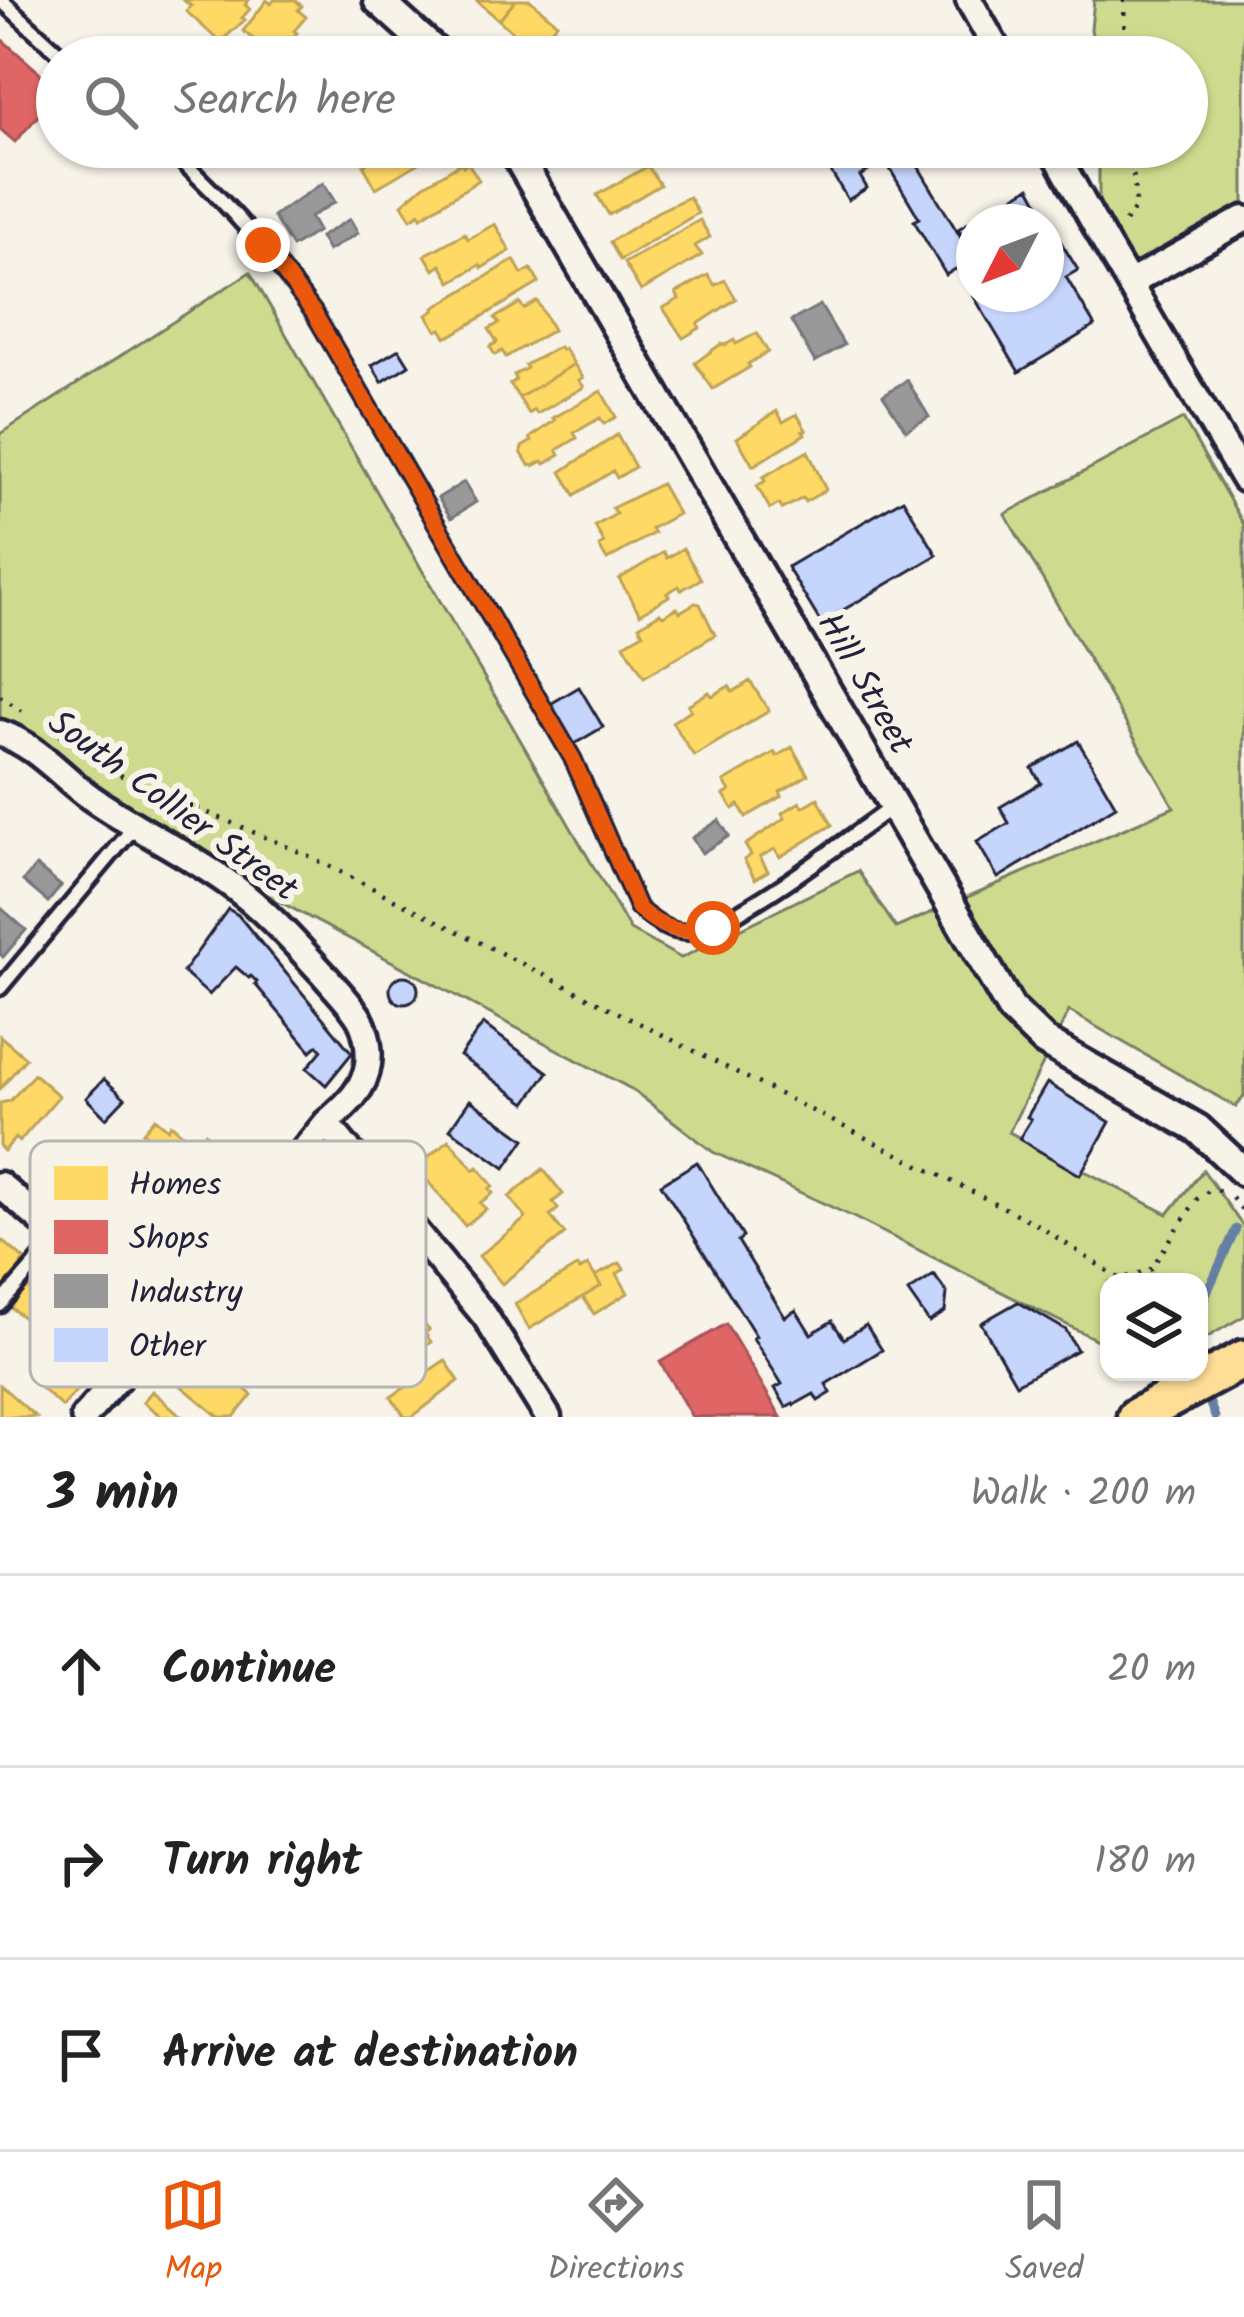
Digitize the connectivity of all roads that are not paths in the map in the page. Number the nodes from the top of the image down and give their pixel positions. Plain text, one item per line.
1 (1, 0) edge
2 (378, 0) edge
3 (969, 0) edge
4 (40, 36) edge
5 (418, 36) edge
6 (989, 36) edge
7 (190, 168) edge
8 (524, 168) edge
9 (1064, 168) edge
10 (1244, 219) edge
11 (1130, 283) junction
12 (1244, 479) edge
13 (0, 733) edge
14 (893, 806) junction
15 (136, 825) junction
16 (0, 988) edge
17 (326, 1124) junction
18 (312, 1141) edge
19 (340, 1141) edge
20 (1244, 1172) edge
21 (0, 1185) edge
22 (30, 1211) edge
23 (426, 1243) edge
24 (30, 1270) edge
25 (0, 1306) edge
26 (1244, 1359) edge
27 (109, 1387) edge
28 (1141, 1415) edge
29 (84, 1417) edge
30 (548, 1417) edge

1 - 4 lane
2 - 5 street
3 - 6 street
7 - 14 lane
8 - 14 street, Hill Street
9 - 11 street
10 - 11 street
11 - 12 street
13 - 15 street, South Collier Street
14 - 20 street, Hill Street
15 - 16 lane
15 - 17 street, South Collier Street
17 - 18 street, South Collier Street
17 - 19 street
21 - 22 street
23 - 30 street
24 - 25 lane
26 - 28 main road
27 - 29 street, South Collier Street

